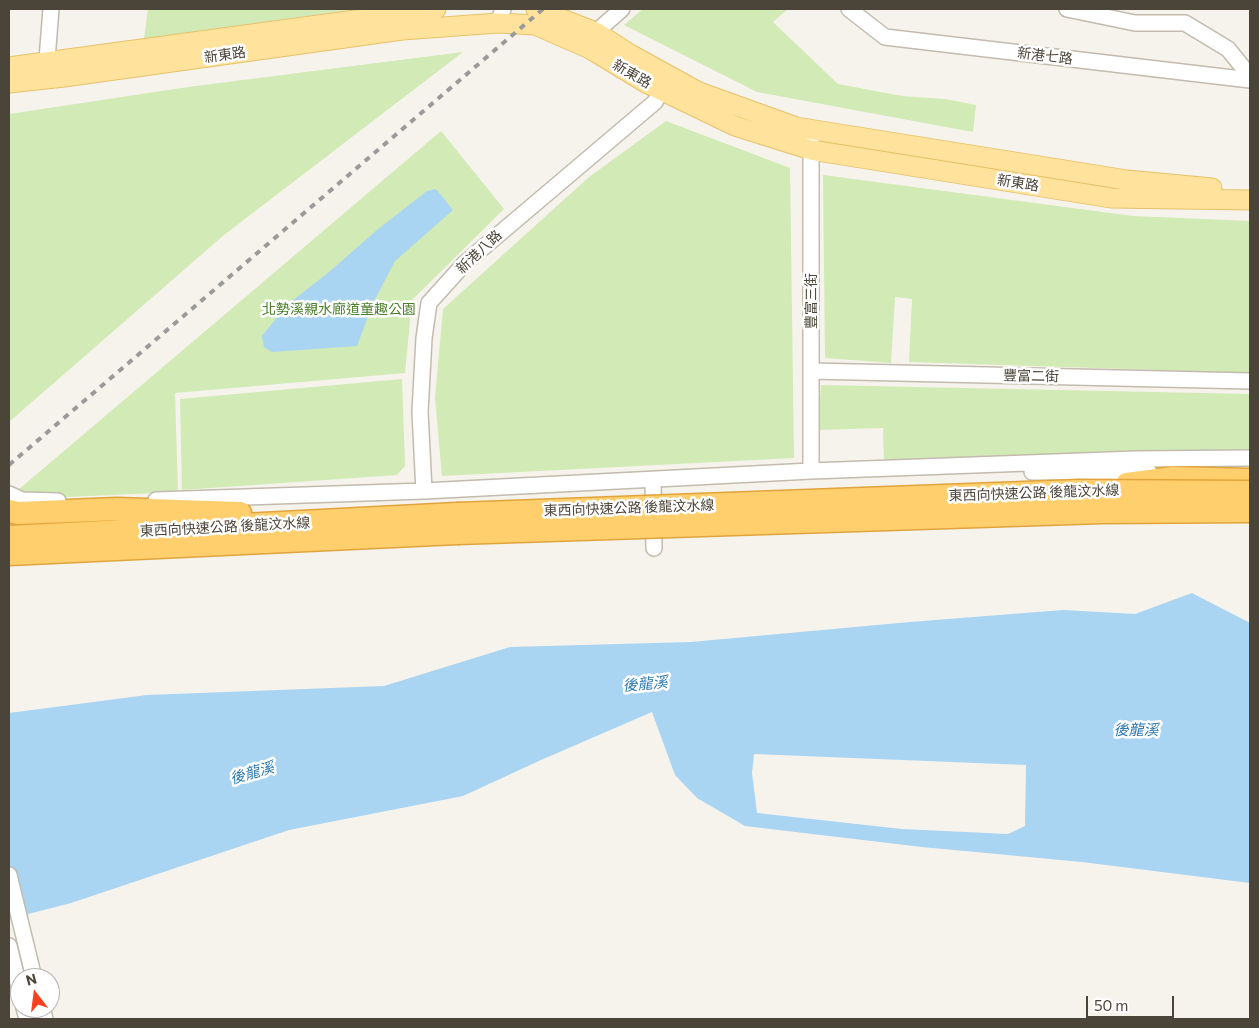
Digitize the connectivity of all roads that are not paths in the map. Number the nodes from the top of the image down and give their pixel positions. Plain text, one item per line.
1 (51, 9) edge
2 (436, 9) edge
3 (536, 9) edge
4 (622, 9) edge
5 (855, 9) edge
6 (1067, 9) edge
7 (500, 16) edge
8 (593, 41) junction
9 (9, 67) edge
10 (46, 70) junction
11 (1250, 78) edge
12 (9, 83) edge
13 (665, 83) junction
14 (811, 130) junction
15 (811, 150) junction
16 (1250, 192) edge
17 (1250, 200) edge
18 (811, 370) junction
19 (1250, 381) edge
20 (1250, 458) edge
21 (865, 470) junction
22 (811, 471) junction
23 (1250, 474) edge
24 (653, 480) junction
25 (1250, 480) edge
26 (424, 491) junction
27 (1079, 491) junction
28 (1250, 492) edge
29 (9, 494) edge
30 (9, 511) edge
31 (1250, 511) edge
32 (1102, 512) junction
33 (416, 517) junction
34 (1250, 522) edge
35 (457, 524) junction
36 (9, 537) edge
37 (654, 548) dead end
38 (9, 554) edge
39 (9, 875) edge
40 (9, 946) edge
41 (14, 968) edge
42 (32, 968) edge

1 - 10 street
2 - 10 main road, 新東路
3 - 8 main road, 新東路
4 - 8 street
5 - 11 street, 新港七路
6 - 11 street
7 - 8 main road, 新東路
7 - 10 main road, 新東路
8 - 13 main road, 新東路
9 - 10 main road, 新東路
10 - 12 main road, 新東路
13 - 14 main road, 新東路
13 - 15 main road, 新東路
13 - 26 street, 新港八路
14 - 15 street, 豐富三街
14 - 16 main road, 新東路
15 - 17 main road, 新東路
15 - 18 street, 豐富三街
18 - 19 street, 豐富二街
18 - 22 street, 豐富三街
20 - 21 street
21 - 22 street
21 - 23 street
22 - 24 street
24 - 26 street
24 - 37 street
25 - 27 highway, bridge
26 - 29 street
27 - 28 highway, 東西向快速公路 後龍汶水線, bridge
27 - 35 highway, 東西向快速公路 後龍汶水線, bridge
30 - 33 highway
31 - 32 highway, 東西向快速公路 後龍汶水線, bridge
32 - 34 highway, bridge
32 - 35 highway, 東西向快速公路 後龍汶水線, bridge
33 - 35 highway, 東西向快速公路 後龍汶水線
33 - 36 highway, 東西向快速公路 後龍汶水線
35 - 38 highway, 東西向快速公路 後龍汶水線
39 - 42 street
40 - 41 street

